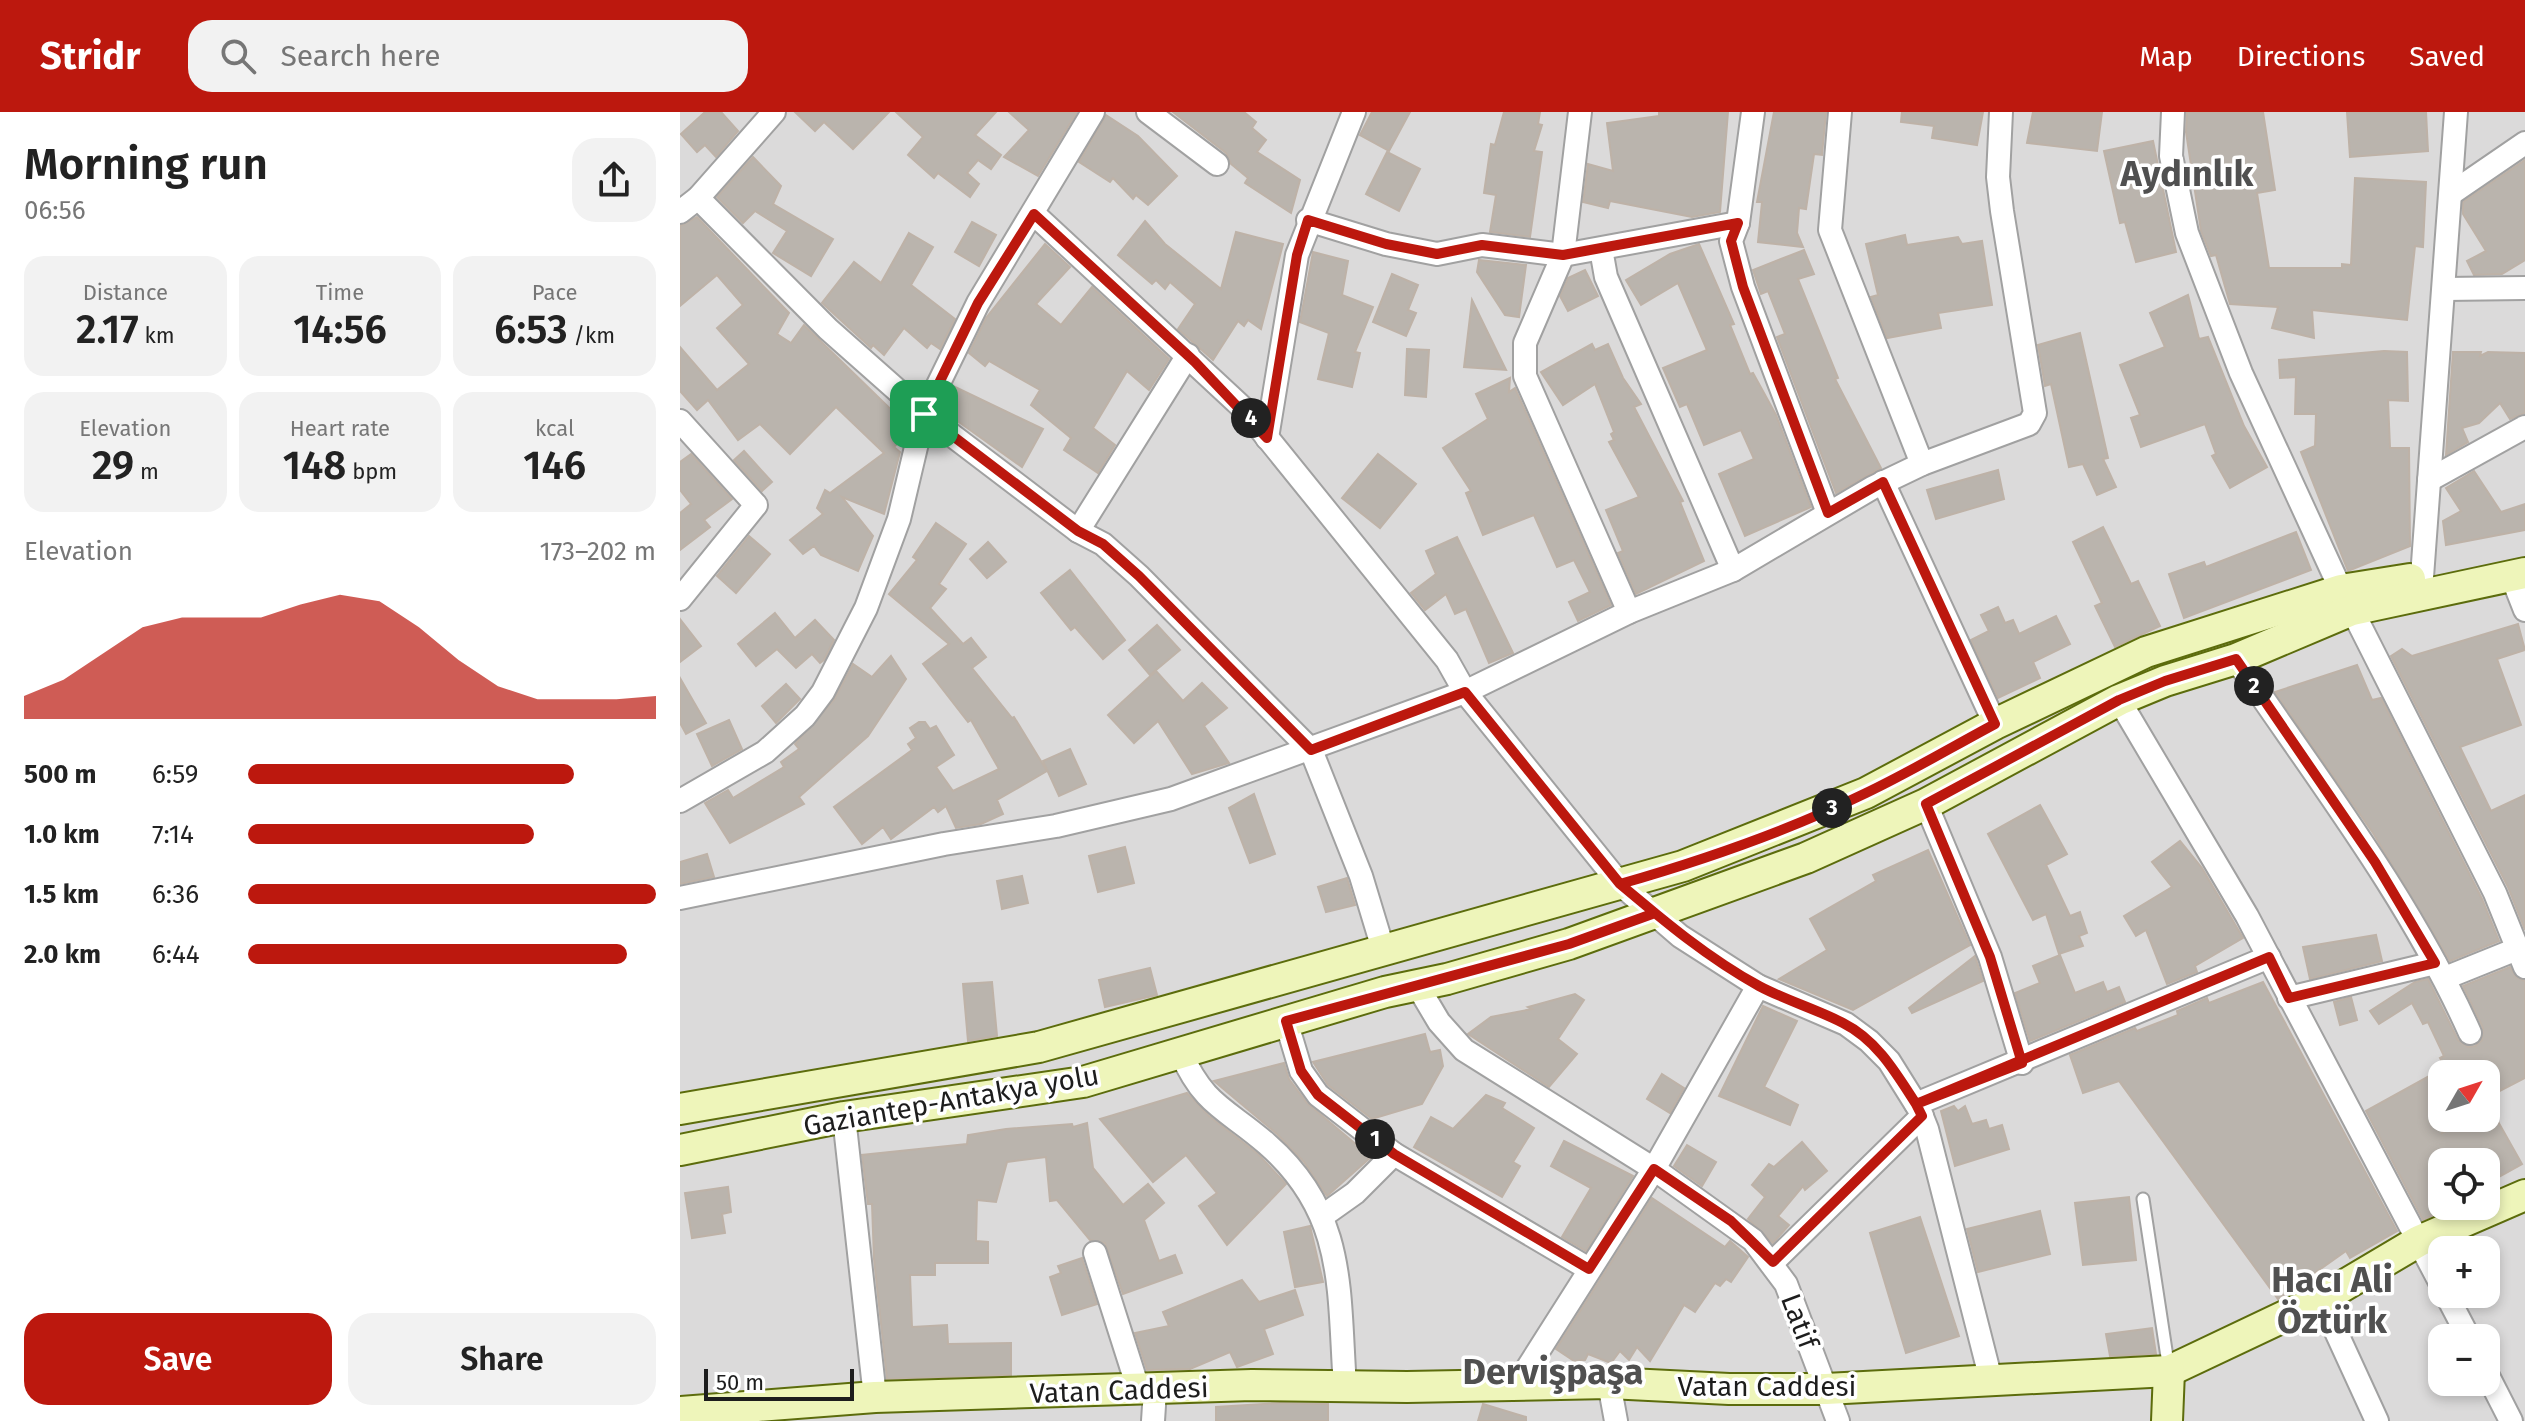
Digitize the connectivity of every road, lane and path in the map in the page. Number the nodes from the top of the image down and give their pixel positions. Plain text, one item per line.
1 (774, 112) edge
2 (1093, 112) edge
3 (1148, 112) edge
4 (1354, 112) edge
5 (1580, 112) edge
6 (1753, 112) edge
7 (1840, 112) edge
8 (2001, 112) edge
9 (2173, 112) edge
10 (2456, 112) edge
11 (2525, 143) edge
12 (1217, 164) dead end
13 (2452, 193) junction
14 (698, 198) junction
15 (680, 212) edge
16 (1034, 214) junction
17 (1308, 220) junction
18 (1738, 223) junction
19 (1601, 249) junction
20 (1563, 255) junction
21 (2525, 288) edge
22 (2445, 289) junction
23 (1188, 355) junction
24 (924, 414) junction
25 (680, 421) edge
26 (2525, 427) edge
27 (1267, 438) junction
28 (1922, 464) junction
29 (2429, 480) junction
30 (1883, 482) junction
31 (1828, 513) junction
32 (1078, 531) junction
33 (2521, 567) edge
34 (1733, 570) junction
35 (2422, 577) junction
36 (680, 599) edge
37 (2346, 600) junction
38 (2525, 610) edge
39 (1629, 612) junction
40 (2236, 659) junction
41 (1465, 692) junction
42 (2119, 700) junction
43 (1995, 724) junction
44 (1311, 750) junction
45 (680, 801) edge
46 (1926, 804) junction
47 (1620, 884) junction
48 (680, 898) edge
49 (1655, 913) junction
50 (1384, 952) junction
51 (2269, 957) junction
52 (2521, 958) edge
53 (2440, 970) junction
54 (1417, 985) junction
55 (1758, 986) junction
56 (2289, 998) junction
57 (1286, 1021) junction
58 (2470, 1033) dead end
59 (1181, 1053) junction
60 (2022, 1063) junction
61 (680, 1109) edge
62 (1919, 1110) junction
63 (844, 1117) junction
64 (680, 1150) edge
65 (1394, 1154) junction
66 (1654, 1169) junction
67 (2525, 1195) edge
68 (2143, 1199) dead end
69 (1324, 1215) junction
70 (2419, 1241) junction
71 (1095, 1253) dead end
72 (2428, 1259) edge
73 (1773, 1262) junction
74 (1589, 1269) junction
75 (2321, 1299) junction
76 (2169, 1371) junction
77 (1991, 1380) junction
78 (1518, 1383) junction
79 (1609, 1383) junction
80 (1345, 1386) junction
81 (1146, 1389) junction
82 (1826, 1389) junction
83 (2498, 1396) edge
84 (875, 1397) junction
85 (834, 1411) edge
86 (680, 1412) edge
87 (1153, 1421) edge
88 (1616, 1421) edge
89 (1838, 1421) edge
90 (2167, 1421) edge
91 (2377, 1421) edge
92 (2511, 1421) edge

1 - 14 street
2 - 16 street
3 - 12 street
4 - 17 street
5 - 20 street
6 - 18 street
7 - 28 street
8 - 28 street
9 - 37 street
10 - 13 street
11 - 13 street
13 - 22 street
14 - 15 street
14 - 24 street
16 - 23 street
16 - 24 street
17 - 20 street
17 - 27 street
18 - 19 street
18 - 31 street
19 - 20 street
19 - 34 street
20 - 39 street
21 - 22 street
22 - 29 street
23 - 27 street
23 - 32 street
24 - 32 street
24 - 45 street
25 - 36 street
26 - 29 street
27 - 41 street
28 - 30 street
29 - 35 street
30 - 31 street
30 - 43 street
31 - 34 street
32 - 44 street
33 - 35 main road, Gaziantep-Antakya yolu
33 - 37 main road, Gaziantep-Antakya yolu
33 - 38 street
34 - 39 street
35 - 37 main road, Gaziantep-Antakya yolu
37 - 40 main road, Gaziantep-Antakya yolu
37 - 43 main road, Gaziantep-Antakya yolu
37 - 52 street
39 - 41 street
40 - 42 main road, Gaziantep-Antakya yolu
40 - 53 street
41 - 44 street
41 - 47 street
42 - 46 main road, Gaziantep-Antakya yolu
42 - 51 street
43 - 47 main road, Gaziantep-Antakya yolu
44 - 48 street
44 - 50 street
46 - 49 main road, Gaziantep-Antakya yolu
46 - 60 street
47 - 49 street
47 - 50 main road, Gaziantep-Antakya yolu
49 - 54 main road, Gaziantep-Antakya yolu
49 - 55 street
50 - 61 main road, Gaziantep-Antakya yolu
51 - 56 street
51 - 60 street
52 - 53 street
53 - 56 street
53 - 58 street
54 - 57 main road, Gaziantep-Antakya yolu
54 - 66 street, Latif
55 - 62 street
55 - 66 street
56 - 70 street
57 - 59 main road, Gaziantep-Antakya yolu
57 - 65 street
59 - 63 main road, Gaziantep-Antakya yolu
59 - 69 street
60 - 62 street
62 - 73 street
62 - 77 street
63 - 64 main road, Gaziantep-Antakya yolu
63 - 84 street
65 - 69 street
65 - 74 street
66 - 73 street, Latif
66 - 74 street
67 - 70 main road, Vatan Caddesi
68 - 76 lane
69 - 80 street
70 - 72 street
70 - 75 main road, Vatan Caddesi
71 - 81 street
73 - 82 street, Latif
74 - 78 street
75 - 76 main road, Vatan Caddesi
75 - 91 street
76 - 77 main road, Vatan Caddesi
76 - 90 main road
77 - 82 main road, Vatan Caddesi
78 - 79 main road, Vatan Caddesi
78 - 80 main road, Vatan Caddesi
79 - 82 main road, Vatan Caddesi
79 - 88 street
80 - 81 main road, Vatan Caddesi
81 - 84 main road, Vatan Caddesi
81 - 87 street
82 - 89 street, Latif
83 - 92 street
84 - 85 main road, Vatan Caddesi
85 - 86 main road, Vatan Caddesi

